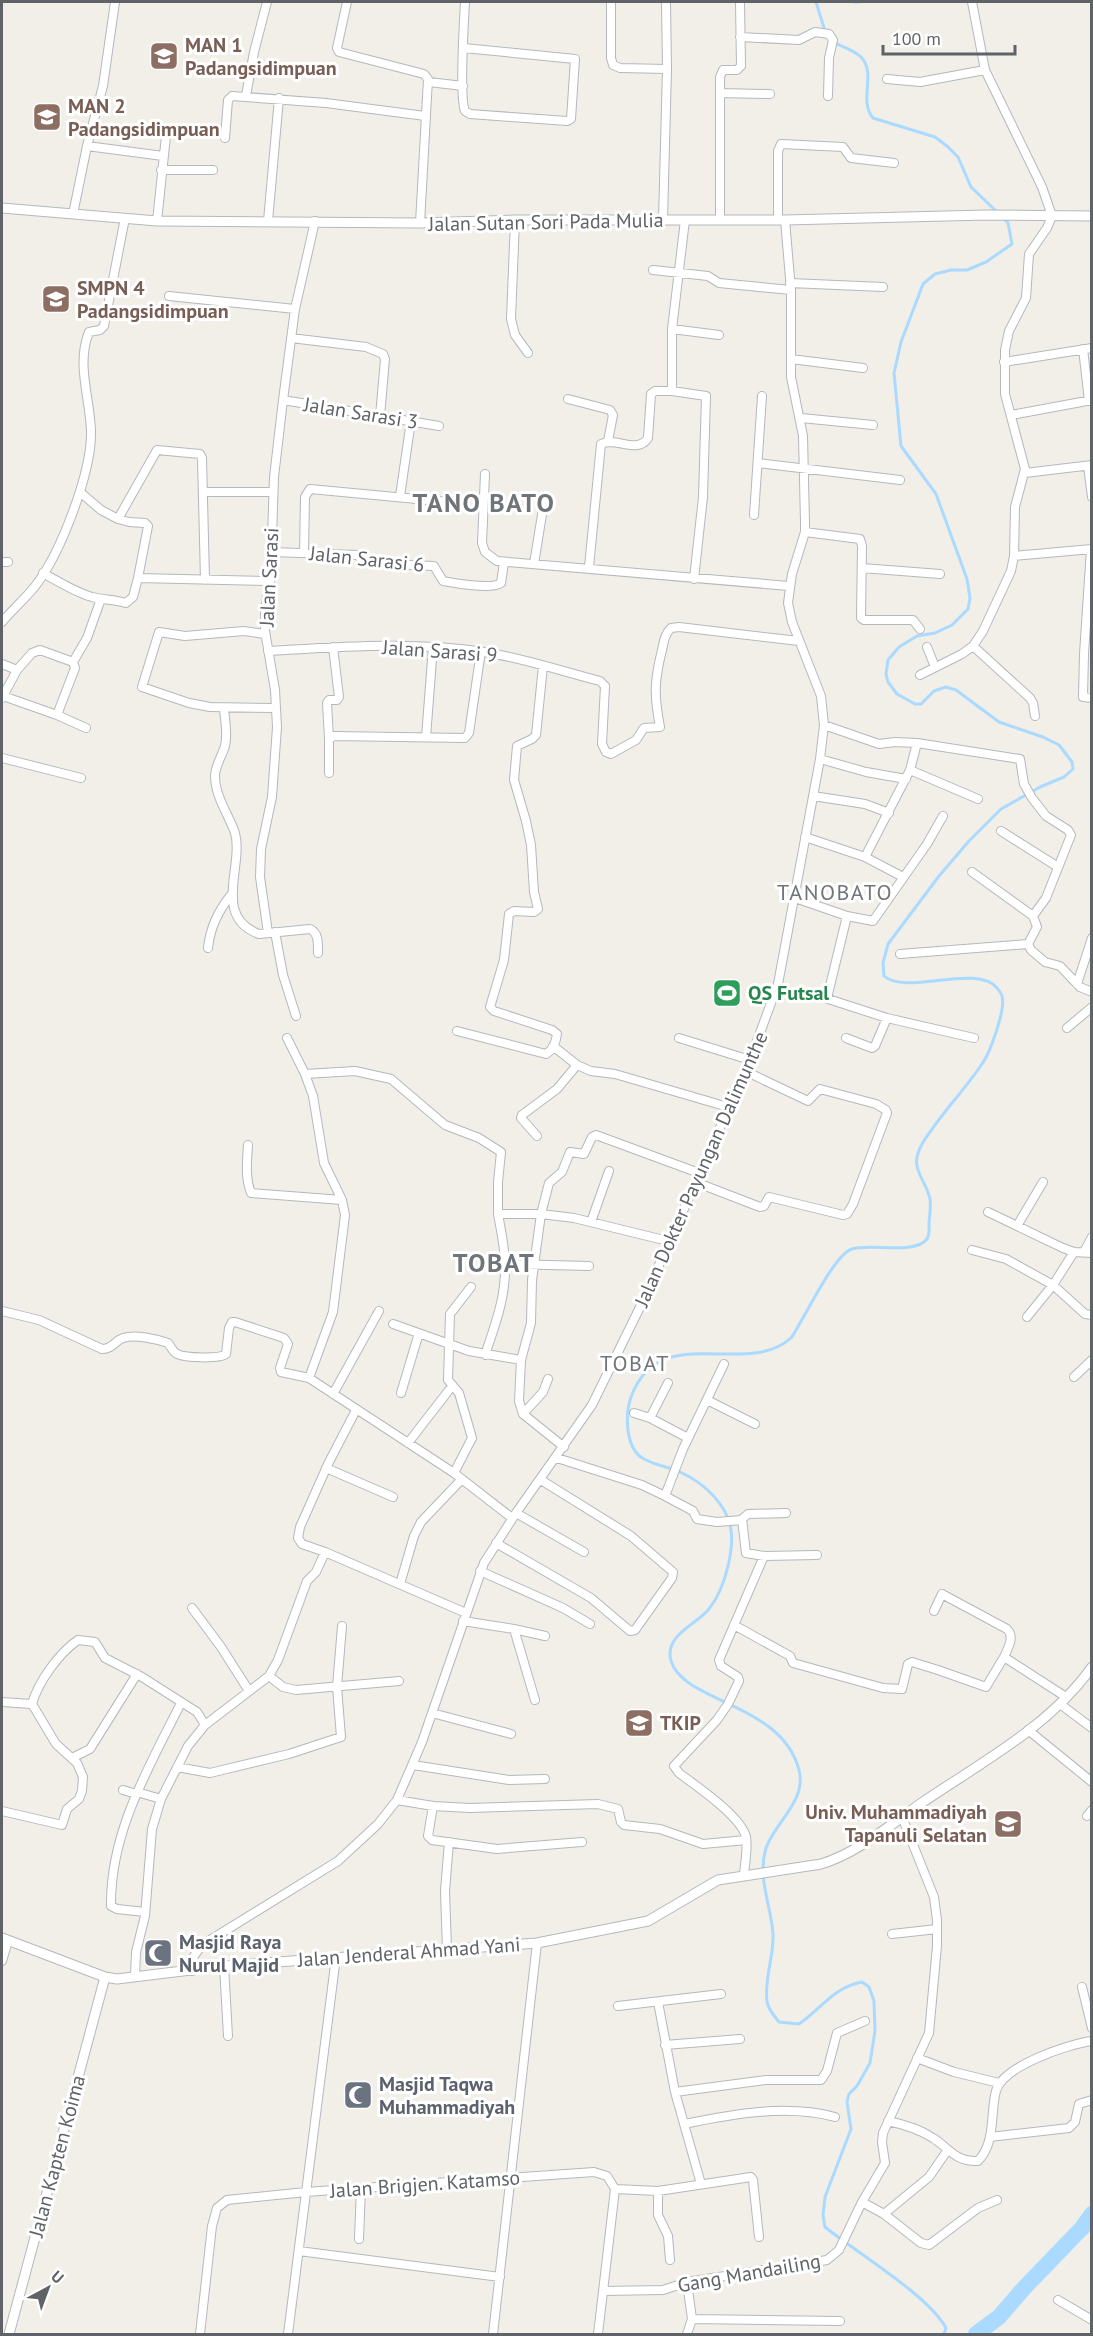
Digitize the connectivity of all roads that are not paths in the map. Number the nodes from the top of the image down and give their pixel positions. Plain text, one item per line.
1 (115, 2) edge
2 (267, 2) edge
3 (347, 2) edge
4 (465, 2) edge
5 (611, 2) edge
6 (666, 2) edge
7 (740, 2) edge
8 (972, 2) edge
9 (740, 37) junction
10 (464, 48) junction
11 (667, 69) junction
12 (985, 70) junction
13 (887, 79) dead end
14 (429, 82) junction
15 (463, 86) junction
16 (720, 93) junction
17 (770, 94) dead end
18 (246, 96) junction
19 (828, 96) dead end
20 (279, 98) junction
21 (425, 116) junction
22 (166, 136) dead end
23 (225, 138) dead end
24 (87, 146) junction
25 (163, 156) junction
26 (894, 163) dead end
27 (161, 170) junction
28 (213, 170) dead end
29 (2, 208) edge
30 (73, 214) junction
31 (1052, 216) junction
32 (1092, 216) edge
33 (125, 219) junction
34 (515, 220) junction
35 (663, 220) junction
36 (685, 220) junction
37 (720, 220) junction
38 (782, 220) junction
39 (157, 221) junction
40 (268, 221) junction
41 (315, 221) junction
42 (420, 223) junction
43 (653, 270) dead end
44 (678, 273) junction
45 (790, 286) junction
46 (883, 287) dead end
47 (169, 296) dead end
48 (295, 309) junction
49 (672, 329) junction
50 (719, 335) dead end
51 (291, 338) junction
52 (1087, 348) edge
53 (528, 353) dead end
54 (791, 359) junction
55 (1004, 362) junction
56 (863, 368) dead end
57 (672, 391) junction
58 (762, 396) dead end
59 (568, 399) dead end
60 (283, 400) junction
61 (1090, 401) edge
62 (1011, 415) junction
63 (380, 416) junction
64 (801, 418) junction
65 (411, 421) junction
66 (873, 425) dead end
67 (439, 426) dead end
68 (608, 441) junction
69 (758, 463) junction
70 (1090, 466) edge
71 (804, 467) junction
72 (1025, 473) junction
73 (485, 474) dead end
74 (900, 480) dead end
75 (80, 492) junction
76 (203, 492) junction
77 (273, 492) junction
78 (400, 496) junction
79 (545, 496) dead end
80 (1092, 497) edge
81 (449, 502) dead end
82 (754, 515) dead end
83 (118, 519) junction
84 (805, 532) junction
85 (1091, 549) edge
86 (272, 552) junction
87 (304, 553) junction
88 (1014, 556) junction
89 (504, 562) junction
90 (534, 564) junction
91 (589, 567) junction
92 (862, 568) junction
93 (43, 573) junction
94 (940, 574) dead end
95 (138, 578) junction
96 (694, 579) junction
97 (205, 580) junction
98 (270, 581) junction
99 (789, 586) junction
100 (100, 599) junction
101 (3, 617) edge
102 (920, 629) dead end
103 (265, 634) junction
104 (799, 641) junction
105 (972, 646) junction
106 (333, 647) junction
107 (433, 647) junction
108 (927, 647) dead end
109 (268, 651) junction
110 (481, 651) junction
111 (73, 662) junction
112 (2, 664) edge
113 (543, 666) junction
114 (935, 667) junction
115 (17, 670) junction
116 (920, 675) dead end
117 (2, 698) edge
118 (1092, 698) edge
119 (276, 708) junction
120 (224, 709) junction
121 (57, 715) junction
122 (1035, 716) dead end
123 (824, 725) junction
124 (86, 728) dead end
125 (426, 737) junction
126 (329, 740) junction
127 (917, 743) junction
128 (2, 758) edge
129 (820, 759) junction
130 (910, 770) junction
131 (329, 773) dead end
132 (81, 778) dead end
133 (906, 779) junction
134 (813, 796) junction
135 (978, 799) dead end
136 (889, 813) junction
137 (944, 816) dead end
138 (1001, 831) dead end
139 (805, 837) junction
140 (865, 857) junction
141 (1058, 867) junction
142 (972, 872) dead end
143 (903, 877) junction
144 (231, 896) junction
145 (795, 898) junction
146 (847, 916) junction
147 (1033, 916) junction
148 (272, 932) junction
149 (1092, 938) edge
150 (1028, 944) junction
151 (208, 948) dead end
152 (318, 953) dead end
153 (900, 954) dead end
154 (1077, 984) junction
155 (1092, 992) edge
156 (1092, 1007) edge
157 (296, 1016) dead end
158 (886, 1018) junction
159 (1067, 1028) dead end
160 (457, 1031) dead end
161 (287, 1038) dead end
162 (679, 1038) dead end
163 (846, 1038) dead end
164 (974, 1038) dead end
165 (553, 1046) junction
166 (750, 1060) junction
167 (577, 1065) junction
168 (745, 1071) junction
169 (305, 1074) junction
170 (728, 1107) junction
171 (537, 1136) dead end
172 (248, 1145) dead end
173 (609, 1171) dead end
174 (699, 1173) junction
175 (695, 1182) junction
176 (1043, 1182) dead end
177 (342, 1200) junction
178 (988, 1212) dead end
179 (498, 1214) junction
180 (541, 1214) junction
181 (591, 1222) junction
182 (1017, 1227) junction
183 (1092, 1237) edge
184 (668, 1241) junction
185 (972, 1250) dead end
186 (1074, 1252) junction
187 (1088, 1252) edge
188 (505, 1264) junction
189 (534, 1266) junction
190 (589, 1266) dead end
191 (1053, 1285) junction
192 (471, 1287) dead end
193 (2, 1311) edge
194 (379, 1311) dead end
195 (1092, 1315) edge
196 (1027, 1317) dead end
197 (393, 1324) dead end
198 (419, 1333) junction
199 (449, 1344) junction
200 (485, 1355) junction
201 (521, 1360) junction
202 (1092, 1360) edge
203 (724, 1364) dead end
204 (1074, 1377) dead end
205 (309, 1378) junction
206 (549, 1379) dead end
207 (668, 1383) dead end
208 (449, 1390) dead end
209 (400, 1393) dead end
210 (333, 1394) junction
211 (707, 1400) junction
212 (356, 1410) junction
213 (634, 1413) dead end
214 (523, 1414) junction
215 (650, 1418) junction
216 (755, 1424) dead end
217 (688, 1438) junction
218 (408, 1443) junction
219 (564, 1447) junction
220 (556, 1458) junction
221 (326, 1468) junction
222 (454, 1473) junction
223 (462, 1479) junction
224 (541, 1480) junction
225 (665, 1496) junction
226 (393, 1497) dead end
227 (786, 1513) dead end
228 (514, 1516) junction
229 (742, 1520) junction
230 (496, 1544) junction
231 (325, 1552) junction
232 (584, 1552) dead end
233 (817, 1555) dead end
234 (764, 1556) junction
235 (480, 1571) junction
236 (400, 1584) junction
237 (192, 1608) dead end
238 (934, 1611) dead end
239 (465, 1617) junction
240 (590, 1624) dead end
241 (734, 1625) junction
242 (342, 1626) dead end
243 (514, 1629) junction
244 (545, 1636) dead end
245 (1004, 1657) junction
246 (1090, 1671) edge
247 (137, 1674) junction
248 (269, 1676) junction
249 (399, 1681) dead end
250 (337, 1687) junction
251 (249, 1691) junction
252 (535, 1700) dead end
253 (1063, 1700) junction
254 (2, 1702) edge
255 (181, 1702) junction
256 (32, 1704) junction
257 (432, 1713) junction
258 (205, 1725) junction
259 (1092, 1728) edge
260 (1028, 1730) junction
261 (511, 1734) dead end
262 (72, 1758) junction
263 (413, 1765) junction
264 (177, 1767) junction
265 (545, 1779) dead end
266 (1092, 1782) edge
267 (123, 1790) dead end
268 (137, 1793) junction
269 (160, 1799) junction
270 (397, 1800) junction
271 (433, 1806) junction
272 (2, 1811) edge
273 (902, 1817) junction
274 (746, 1840) junction
275 (449, 1842) junction
276 (582, 1842) dead end
277 (748, 1874) junction
278 (145, 1912) junction
279 (937, 1929) junction
280 (892, 1934) dead end
281 (4, 1940) edge
282 (537, 1943) junction
283 (447, 1950) junction
284 (336, 1957) junction
285 (2, 1961) edge
286 (224, 1966) junction
287 (192, 1971) junction
288 (105, 1977) junction
289 (135, 1977) junction
290 (1082, 1987) dead end
291 (722, 1995) dead end
292 (658, 2002) junction
293 (618, 2007) dead end
294 (865, 2021) dead end
295 (1092, 2028) edge
296 (228, 2036) dead end
297 (740, 2039) dead end
298 (1092, 2041) edge
299 (666, 2045) junction
300 (917, 2058) junction
301 (999, 2083) junction
302 (675, 2092) junction
303 (1092, 2100) edge
304 (835, 2117) dead end
305 (888, 2121) junction
306 (684, 2124) junction
307 (990, 2137) junction
308 (947, 2151) junction
309 (512, 2179) junction
310 (701, 2184) junction
311 (361, 2188) junction
312 (615, 2189) junction
313 (658, 2191) junction
314 (306, 2192) junction
315 (997, 2200) dead end
316 (862, 2202) junction
317 (884, 2214) junction
318 (759, 2237) dead end
319 (359, 2239) dead end
320 (299, 2251) junction
321 (670, 2260) dead end
322 (500, 2277) junction
323 (687, 2282) junction
324 (603, 2292) junction
325 (1058, 2300) dead end
326 (692, 2319) junction
327 (1092, 2320) edge
328 (840, 2321) dead end
329 (9, 2334) edge
330 (200, 2334) edge
331 (288, 2334) edge
332 (493, 2334) edge
333 (598, 2334) edge
334 (687, 2334) edge

1 - 24 street
2 - 18 street
3 - 14 street
4 - 10 street
5 - 11 street
6 - 11 street
7 - 9 street
8 - 12 street
9 - 16 street
9 - 19 street
10 - 15 street
10 - 15 street
11 - 35 street
12 - 13 street
12 - 31 street
14 - 15 street
14 - 21 street
16 - 17 street
16 - 37 street
18 - 20 street
18 - 23 street
20 - 21 street
20 - 40 street
21 - 42 street
22 - 25 street
24 - 25 street
24 - 30 street
25 - 27 street
26 - 38 street, Jalan Dokter Payungan Dalimunthe
27 - 28 street
27 - 39 street
29 - 30 street, Jalan Sutan Sori Pada Mulia
30 - 33 street, Jalan Sutan Sori Pada Mulia
31 - 32 street, Jalan Sutan Sori Pada Mulia
31 - 38 street, Jalan Sutan Sori Pada Mulia
31 - 55 street
33 - 39 street, Jalan Sutan Sori Pada Mulia
33 - 75 street
34 - 35 street, Jalan Sutan Sori Pada Mulia
34 - 42 street, Jalan Sutan Sori Pada Mulia
34 - 53 street
35 - 36 street, Jalan Sutan Sori Pada Mulia
36 - 37 street, Jalan Sutan Sori Pada Mulia
36 - 44 street
37 - 38 street, Jalan Sutan Sori Pada Mulia
38 - 45 street, Jalan Dokter Payungan Dalimunthe
39 - 40 street, Jalan Sutan Sori Pada Mulia
40 - 41 street, Jalan Sutan Sori Pada Mulia
41 - 42 street, Jalan Sutan Sori Pada Mulia
41 - 48 street, Jalan Sarasi
43 - 44 street
44 - 45 street
44 - 49 street
45 - 46 street
45 - 54 street, Jalan Dokter Payungan Dalimunthe
47 - 48 street
48 - 51 street, Jalan Sarasi
49 - 50 street
49 - 57 street
51 - 60 street, Jalan Sarasi
51 - 63 street
52 - 55 street
52 - 61 street
54 - 56 street
54 - 64 street, Jalan Dokter Payungan Dalimunthe
55 - 62 street
57 - 68 street
57 - 96 street
58 - 69 street
59 - 68 street
60 - 63 street, Jalan Sarasi 3
60 - 77 street, Jalan Sarasi
61 - 62 street
62 - 72 street
63 - 65 street, Jalan Sarasi 3
64 - 66 street
64 - 71 street, Jalan Dokter Payungan Dalimunthe
65 - 67 street, Jalan Sarasi 3
65 - 78 street
68 - 91 street
69 - 71 street
69 - 82 street
70 - 72 street
70 - 80 street
71 - 74 street
71 - 84 street, Jalan Dokter Payungan Dalimunthe
72 - 88 street
73 - 89 street
75 - 83 street
75 - 93 street
76 - 77 street
76 - 83 street
76 - 97 street
77 - 86 street, Jalan Sarasi
78 - 81 street
78 - 87 street
79 - 90 street
83 - 95 street
84 - 92 street
84 - 99 street, Jalan Dokter Payungan Dalimunthe
85 - 88 street
85 - 118 street
86 - 87 street, Jalan Sarasi 6
86 - 98 street, Jalan Sarasi
87 - 89 street, Jalan Sarasi 6
88 - 105 street
89 - 90 street
90 - 91 street
91 - 96 street
92 - 94 street
92 - 102 street
93 - 100 street
93 - 101 street
95 - 97 street
95 - 100 street
96 - 99 street
97 - 98 street
98 - 103 street, Jalan Sarasi
99 - 104 street, Jalan Dokter Payungan Dalimunthe
100 - 111 street
103 - 109 street, Jalan Sarasi
103 - 120 street
104 - 113 street, Jalan Sarasi 9
104 - 123 street, Jalan Dokter Payungan Dalimunthe
105 - 114 street
105 - 122 street
106 - 107 street, Jalan Sarasi 9
106 - 109 street, Jalan Sarasi 9
106 - 126 street
107 - 110 street, Jalan Sarasi 9
107 - 125 street
108 - 114 street
109 - 119 street, Jalan Sarasi
110 - 113 street, Jalan Sarasi 9
110 - 125 street
111 - 115 street
111 - 121 street
112 - 115 street
113 - 165 street
114 - 116 street
115 - 117 street
117 - 121 street
119 - 120 street
119 - 148 street, Jalan Sarasi
120 - 144 street
121 - 124 street
123 - 127 street
123 - 129 street, Jalan Dokter Payungan Dalimunthe
125 - 126 street
126 - 131 street
127 - 130 street
127 - 141 street
128 - 132 street
129 - 133 street
129 - 134 street, Jalan Dokter Payungan Dalimunthe
130 - 133 street
130 - 135 street
133 - 136 street
134 - 136 street
134 - 139 street, Jalan Dokter Payungan Dalimunthe
136 - 140 street
137 - 143 street
138 - 141 street
139 - 140 street
139 - 145 street, Jalan Dokter Payungan Dalimunthe
140 - 143 street
141 - 147 street
142 - 147 street
143 - 146 street
144 - 148 street
144 - 151 street
145 - 146 street
145 - 166 street, Jalan Dokter Payungan Dalimunthe
146 - 158 street
147 - 150 street
148 - 152 street
148 - 157 street, Jalan Sarasi
149 - 154 street
150 - 153 street
150 - 154 street
154 - 155 street
156 - 159 street
158 - 163 street
158 - 164 street
160 - 165 street
161 - 169 street
162 - 166 street
165 - 167 street
166 - 168 street, Jalan Dokter Payungan Dalimunthe
167 - 170 street
167 - 171 street
168 - 170 street, Jalan Dokter Payungan Dalimunthe
168 - 175 street
169 - 177 street
169 - 179 street
170 - 174 street, Jalan Dokter Payungan Dalimunthe
172 - 177 street
173 - 181 street
174 - 175 street, Jalan Dokter Payungan Dalimunthe
174 - 180 street
175 - 184 street, Jalan Dokter Payungan Dalimunthe
176 - 182 street
177 - 205 street
178 - 182 street
179 - 180 street
179 - 188 street
180 - 181 street
180 - 189 street
181 - 184 street
182 - 186 street
183 - 187 street
184 - 219 street, Jalan Dokter Payungan Dalimunthe
185 - 191 street
186 - 187 street
186 - 191 street
188 - 189 street
188 - 200 street
189 - 190 street
189 - 201 street
191 - 195 street
191 - 196 street
192 - 199 street
193 - 205 street
194 - 210 street
197 - 198 street
198 - 199 street
198 - 209 street
199 - 200 street
199 - 222 street
200 - 201 street
201 - 214 street
202 - 204 street
203 - 211 street
205 - 210 street
206 - 214 street
207 - 215 street
208 - 218 street
210 - 212 street
211 - 216 street
211 - 217 street
212 - 218 street
212 - 221 street
213 - 215 street
214 - 219 street
215 - 217 street
217 - 225 street
218 - 222 street
219 - 220 street, Jalan Dokter Payungan Dalimunthe
220 - 224 street, Jalan Dokter Payungan Dalimunthe
220 - 225 street
221 - 226 street
221 - 231 street
222 - 223 street
223 - 228 street
223 - 236 street
224 - 228 street, Jalan Dokter Payungan Dalimunthe
224 - 230 street
225 - 229 street
227 - 229 street
228 - 230 street, Jalan Dokter Payungan Dalimunthe
228 - 232 street
229 - 234 street
230 - 235 street, Jalan Dokter Payungan Dalimunthe
231 - 236 street
231 - 248 street
233 - 234 street
234 - 241 street
235 - 239 street, Jalan Dokter Payungan Dalimunthe
235 - 240 street
236 - 239 street
237 - 251 street
238 - 245 street
239 - 243 street
239 - 257 street, Jalan Dokter Payungan Dalimunthe
241 - 245 street
241 - 274 street
242 - 250 street
243 - 244 street
243 - 252 street
245 - 253 street
246 - 253 street, Jalan Jenderal Ahmad Yani
247 - 255 street
247 - 256 street
247 - 262 street
248 - 250 street
248 - 251 street
249 - 250 street
250 - 264 street
251 - 258 street
253 - 259 street
253 - 260 street, Jalan Jenderal Ahmad Yani
254 - 256 street
255 - 258 street
255 - 268 street
256 - 262 street
257 - 261 street
257 - 263 street, Jalan Dokter Payungan Dalimunthe
258 - 264 street
260 - 266 street
260 - 273 street, Jalan Jenderal Ahmad Yani
262 - 272 street
263 - 265 street
263 - 270 street, Jalan Dokter Payungan Dalimunthe
264 - 269 street
267 - 268 street
268 - 269 street
268 - 278 street
269 - 278 street
270 - 271 street
270 - 287 street, Jalan Dokter Payungan Dalimunthe
271 - 274 street
271 - 275 street
273 - 277 street, Jalan Jenderal Ahmad Yani
273 - 279 street, Gang Mandailing
274 - 277 street
275 - 276 street
275 - 283 street
277 - 282 street, Jalan Jenderal Ahmad Yani
278 - 289 street
279 - 280 street
279 - 300 street, Gang Mandailing
281 - 285 street
281 - 288 street, Jalan Jenderal Ahmad Yani
282 - 283 street, Jalan Jenderal Ahmad Yani
282 - 309 street
283 - 284 street, Jalan Jenderal Ahmad Yani
284 - 286 street, Jalan Jenderal Ahmad Yani
284 - 314 street
286 - 287 street, Jalan Jenderal Ahmad Yani
286 - 296 street
287 - 289 street, Jalan Jenderal Ahmad Yani
288 - 289 street, Jalan Jenderal Ahmad Yani
288 - 329 street, Jalan Kapten Koima
290 - 295 street
291 - 292 street
292 - 293 street
292 - 299 street
294 - 302 street
297 - 299 street
298 - 301 street
299 - 302 street
300 - 301 street
300 - 305 street, Gang Mandailing
301 - 307 street
302 - 306 street
303 - 307 street
304 - 306 street
305 - 308 street
305 - 316 street, Gang Mandailing
306 - 310 street
307 - 308 street
308 - 317 street
309 - 311 street, Jalan Brigjen. Katamso
309 - 312 street, Jalan Brigjen. Katamso
309 - 322 street
310 - 313 street
310 - 318 street
311 - 314 street, Jalan Brigjen. Katamso
311 - 319 street
312 - 313 street
312 - 324 street
313 - 321 street
314 - 320 street
314 - 330 street, Jalan Brigjen. Katamso
315 - 317 street
316 - 317 street
316 - 323 street, Gang Mandailing
320 - 322 street
320 - 331 street
322 - 332 street
323 - 324 street, Gang Mandailing
323 - 326 street
324 - 333 street
325 - 327 street
326 - 328 street
326 - 334 street

